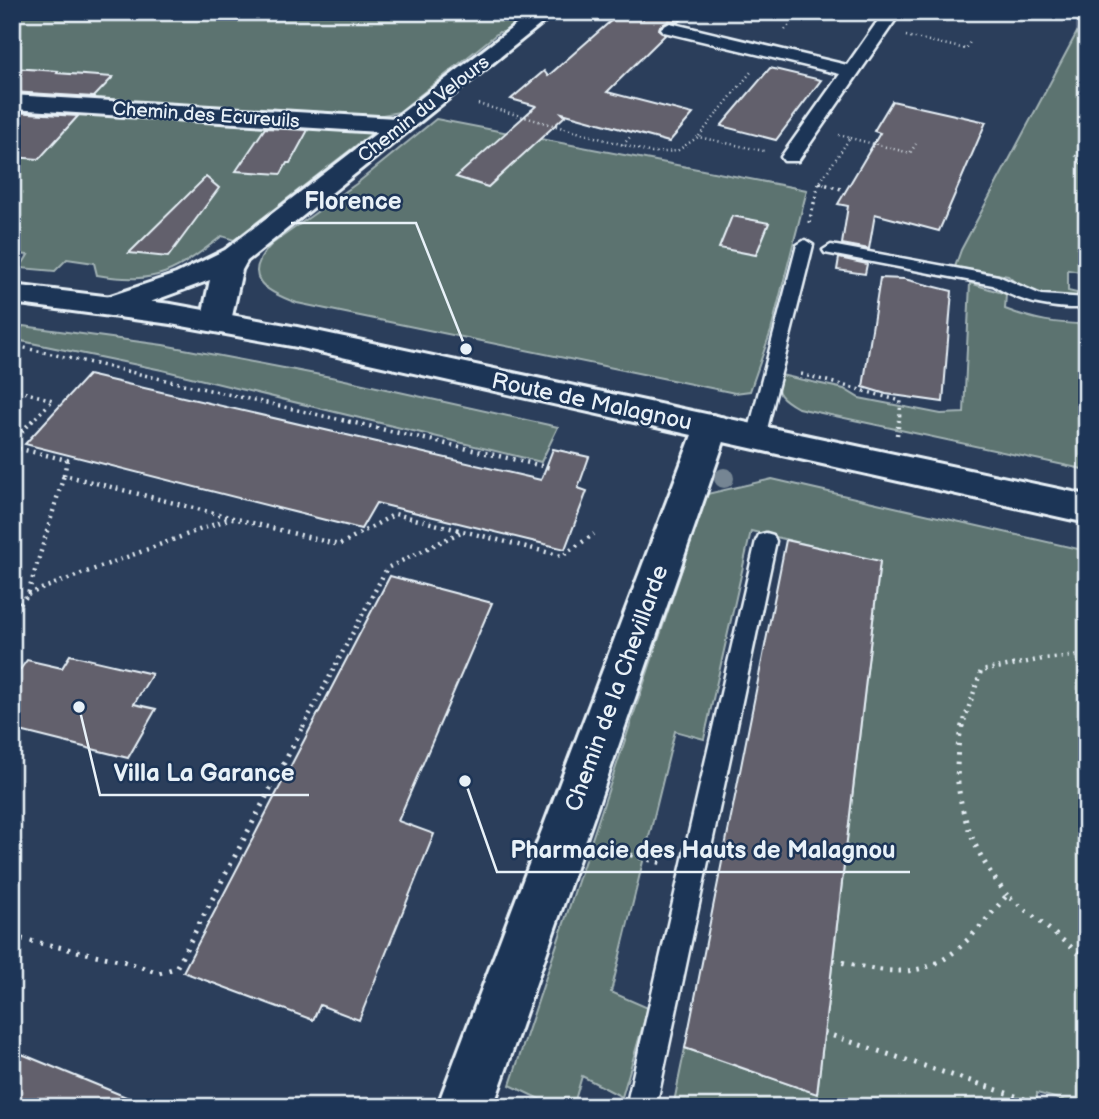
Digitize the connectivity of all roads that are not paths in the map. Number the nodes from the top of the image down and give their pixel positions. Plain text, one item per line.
1 (546, 12) edge
2 (893, 12) edge
3 (670, 28) road end
4 (850, 71) junction
5 (12, 102) edge
6 (400, 127) junction
7 (791, 157) road end
8 (805, 245) road end
9 (831, 250) dead end
10 (235, 256) junction
11 (12, 294) edge
12 (1087, 303) edge
13 (112, 306) junction
14 (216, 321) junction
15 (712, 428) junction
16 (756, 437) junction
17 (1087, 509) edge
18 (766, 541) dead end
19 (465, 1107) edge
20 (641, 1107) edge

1 - 6 street, Chemin du Velours
2 - 4 street
3 - 4 street
4 - 7 street
5 - 6 street, Chemin des Ecureuils
6 - 10 street, Chemin du Velours
8 - 16 lane
9 - 12 lane
10 - 13 street, Chemin du Velours
10 - 14 street
11 - 13 street, Route de Malagnou
13 - 14 street, Route de Malagnou
14 - 15 street, Route de Malagnou
15 - 16 street, Route de Malagnou
15 - 19 street, Chemin de la Chevillarde
16 - 17 street, Route de Malagnou
18 - 20 lane

